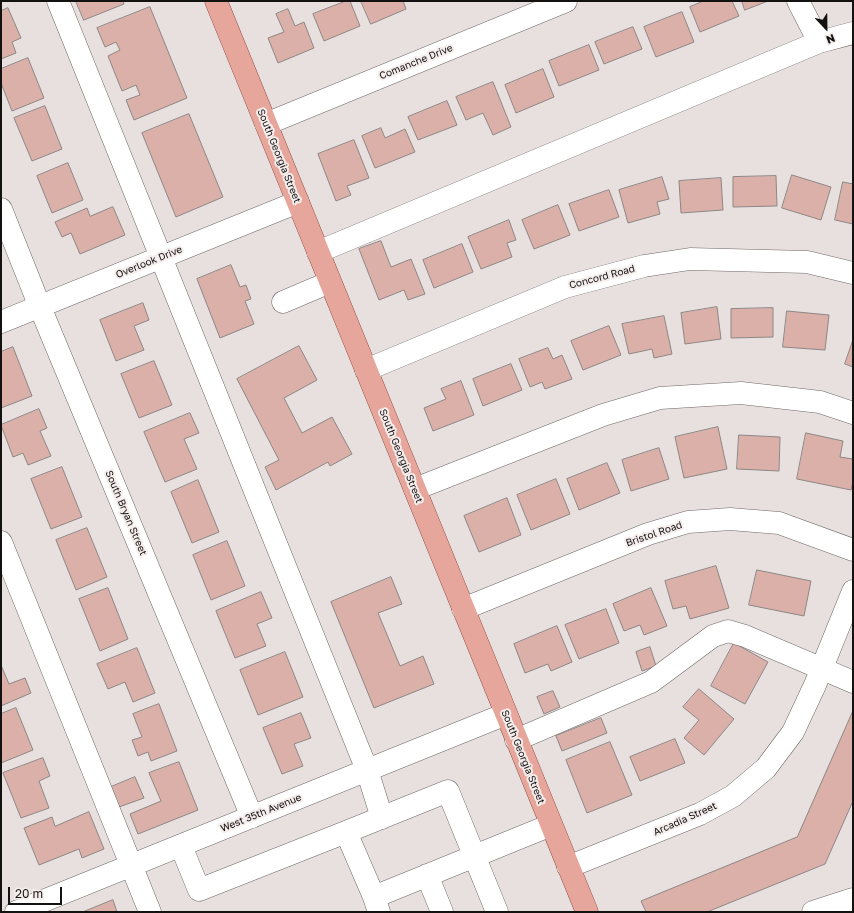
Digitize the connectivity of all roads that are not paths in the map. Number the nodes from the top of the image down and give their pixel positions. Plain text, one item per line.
1 (58, 1) edge
2 (216, 1) edge
3 (566, 1) edge
4 (798, 1) edge
5 (853, 33) edge
6 (818, 42) junction
7 (266, 124) junction
8 (298, 202) junction
9 (1, 209) edge
10 (318, 252) junction
11 (160, 257) junction
12 (853, 273) edge
13 (330, 282) junction
14 (284, 302) dead end
15 (40, 307) junction
16 (1, 322) edge
17 (366, 370) junction
18 (853, 413) edge
19 (414, 489) junction
20 (1, 542) edge
21 (853, 550) edge
22 (853, 592) edge
23 (463, 609) junction
24 (822, 668) junction
25 (853, 682) edge
26 (506, 714) junction
27 (516, 740) junction
28 (367, 770) junction
29 (252, 817) junction
30 (382, 818) junction
31 (551, 825) junction
32 (346, 832) junction
33 (181, 846) junction
34 (474, 856) junction
35 (132, 866) junction
36 (568, 867) junction
37 (427, 875) junction
38 (853, 899) edge
39 (1, 903) edge
40 (377, 905) edge
41 (5, 912) edge
42 (16, 912) edge
43 (150, 912) edge
44 (442, 912) edge
45 (497, 912) edge
46 (586, 912) edge
47 (813, 912) edge

1 - 11 street
2 - 7 main road, South Georgia Street
3 - 7 street, Comanche Drive
4 - 6 street
5 - 6 street
6 - 10 street
7 - 8 main road, South Georgia Street
8 - 10 main road, South Georgia Street
8 - 11 street, Overlook Drive
9 - 15 street, South Bryan Street
10 - 13 main road, South Georgia Street
11 - 15 street, Overlook Drive
11 - 28 street
12 - 17 street, Concord Road
13 - 14 street
13 - 17 main road, South Georgia Street
15 - 16 street, Overlook Drive
15 - 29 street, South Bryan Street
17 - 19 main road, South Georgia Street
18 - 19 street
19 - 23 main road, South Georgia Street
20 - 35 street
21 - 23 street, Bristol Road
22 - 24 street, Arcadia Street
23 - 26 main road, South Georgia Street
24 - 25 street
24 - 27 street
24 - 36 street, Arcadia Street
26 - 27 main road, South Georgia Street
26 - 28 street, West 35th Avenue
27 - 31 main road, South Georgia Street
28 - 29 street, West 35th Avenue
28 - 30 street
29 - 33 street, West 35th Avenue
30 - 32 street
30 - 34 street
31 - 34 street
31 - 36 main road, South Georgia Street
32 - 33 street
32 - 40 street
33 - 35 street, West 35th Avenue
34 - 37 street
34 - 45 street
35 - 42 street, West 35th Avenue
35 - 43 street
36 - 46 main road, South Georgia Street
37 - 40 street
37 - 44 street
38 - 47 street
39 - 41 street

